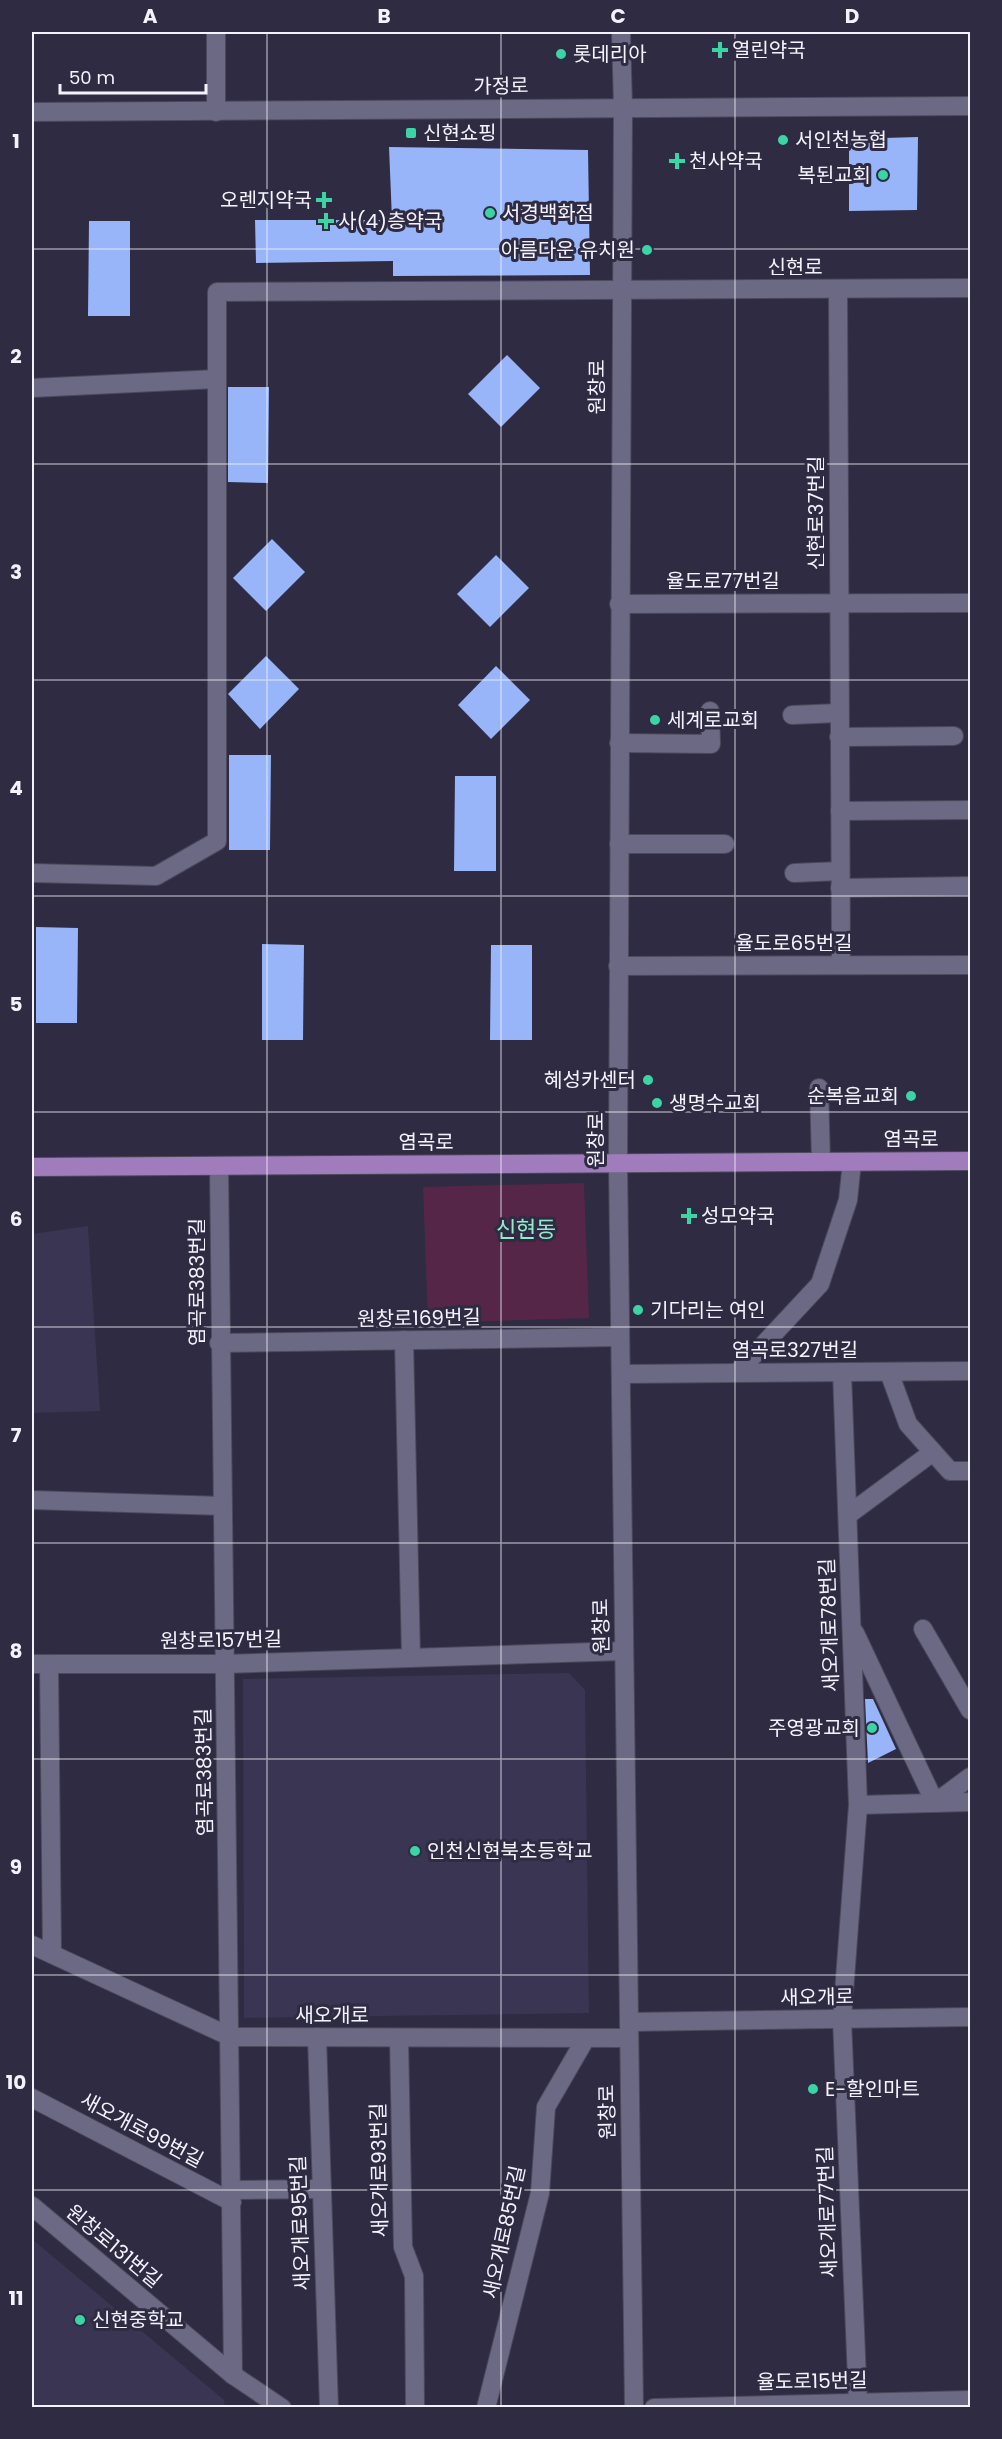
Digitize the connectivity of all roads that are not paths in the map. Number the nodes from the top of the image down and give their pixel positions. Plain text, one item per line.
1 (216, 32) edge
2 (621, 32) edge
3 (970, 106) edge
4 (623, 108) junction
5 (32, 112) edge
6 (216, 112) junction
7 (970, 288) edge
8 (838, 289) junction
9 (620, 290) junction
10 (217, 379) junction
11 (32, 388) edge
12 (838, 603) junction
13 (970, 603) edge
14 (619, 604) junction
15 (710, 711) dead end
16 (839, 713) junction
17 (792, 715) dead end
18 (954, 736) dead end
19 (839, 737) junction
20 (619, 743) junction
21 (970, 810) edge
22 (840, 811) junction
23 (619, 844) junction
24 (725, 844) dead end
25 (32, 873) edge
26 (794, 873) dead end
27 (840, 879) junction
28 (970, 886) edge
29 (841, 965) junction
30 (970, 965) edge
31 (618, 966) junction
32 (819, 1088) dead end
33 (970, 1161) edge
34 (821, 1162) junction
35 (852, 1162) junction
36 (618, 1163) junction
37 (219, 1166) junction
38 (32, 1167) edge
39 (620, 1337) junction
40 (404, 1340) junction
41 (219, 1343) junction
42 (970, 1371) edge
43 (842, 1372) junction
44 (889, 1372) junction
45 (737, 1373) junction
46 (621, 1374) junction
47 (933, 1452) junction
48 (970, 1471) edge
49 (32, 1500) edge
50 (222, 1506) junction
51 (848, 1515) junction
52 (852, 1626) junction
53 (923, 1629) dead end
54 (624, 1651) junction
55 (411, 1658) junction
56 (40, 1664) edge
57 (225, 1664) junction
58 (970, 1710) edge
59 (970, 1777) edge
60 (970, 1802) edge
61 (935, 1803) junction
62 (858, 1805) junction
63 (32, 1944) edge
64 (52, 1954) junction
65 (970, 2017) edge
66 (842, 2019) junction
67 (629, 2030) junction
68 (231, 2037) junction
69 (317, 2037) junction
70 (399, 2038) junction
71 (586, 2038) junction
72 (32, 2098) edge
73 (322, 2189) junction
74 (232, 2196) junction
75 (32, 2206) edge
76 (233, 2375) junction
77 (970, 2400) edge
78 (858, 2403) junction
79 (282, 2408) edge
80 (329, 2408) edge
81 (415, 2408) edge
82 (486, 2408) edge
83 (634, 2408) edge
84 (654, 2408) edge

1 - 6 street
2 - 4 street, 원창로
3 - 4 street, 가정로
4 - 6 street, 가정로
4 - 9 street, 원창로
5 - 6 street, 가정로
7 - 8 street, 신현로
8 - 9 street, 신현로
8 - 12 street, 신현로37번길
9 - 10 street, 신현로
9 - 14 street, 원창로
10 - 11 street
10 - 25 street
12 - 13 street, 율도로77번길
12 - 14 street, 율도로77번길
12 - 16 street, 신현로37번길
14 - 20 street, 원창로
15 - 20 street
16 - 17 street
16 - 19 street, 신현로37번길
18 - 19 street
19 - 22 street, 신현로37번길
20 - 23 street, 원창로
21 - 22 street
22 - 27 street, 신현로37번길
23 - 24 street
23 - 31 street, 원창로
26 - 27 street
27 - 28 street
27 - 29 street, 신현로37번길
29 - 30 street, 율도로65번길
29 - 31 street, 율도로65번길
31 - 36 street, 원창로
32 - 34 street
33 - 35 main road, 염곡로
34 - 35 main road, 염곡로
34 - 36 main road, 염곡로
35 - 45 street
36 - 37 main road, 염곡로
36 - 39 street, 원창로
37 - 38 main road, 염곡로
37 - 41 street, 염곡로383번길
39 - 40 street, 원창로169번길
39 - 46 street, 원창로
40 - 41 street, 원창로169번길
40 - 55 street
41 - 50 street, 염곡로383번길
42 - 44 street, 염곡로327번길
43 - 44 street, 염곡로327번길
43 - 45 street, 염곡로327번길
43 - 51 street, 새오개로78번길
44 - 47 street
45 - 46 street, 염곡로327번길
46 - 54 street, 원창로
47 - 48 street
47 - 51 street
49 - 50 street
50 - 57 street, 염곡로383번길
51 - 52 street, 새오개로78번길
52 - 61 street
52 - 62 street, 새오개로78번길
53 - 58 street
54 - 55 street, 원창로157번길
54 - 67 street, 원창로
55 - 57 street, 원창로157번길
56 - 57 street, 원창로157번길
56 - 64 street
57 - 68 street, 염곡로383번길
59 - 61 street
60 - 61 street
61 - 62 street
62 - 66 street, 새오개로78번길
63 - 64 street, 새오개로
64 - 68 street, 새오개로
65 - 66 street, 새오개로
66 - 67 street, 새오개로
66 - 78 street, 새오개로77번길
67 - 71 street, 새오개로
67 - 83 street, 원창로
68 - 69 street, 새오개로
68 - 74 street, 새오개로99번길
69 - 70 street, 새오개로
69 - 73 street, 새오개로95번길
70 - 71 street, 새오개로
70 - 81 street, 새오개로93번길
71 - 82 street, 새오개로85번길
72 - 74 street, 새오개로99번길
73 - 74 street
73 - 80 street, 새오개로95번길
74 - 76 street, 새오개로99번길
75 - 76 street, 원창로131번길
76 - 79 street, 원창로131번길
77 - 78 street, 율도로15번길
78 - 84 street, 율도로15번길

